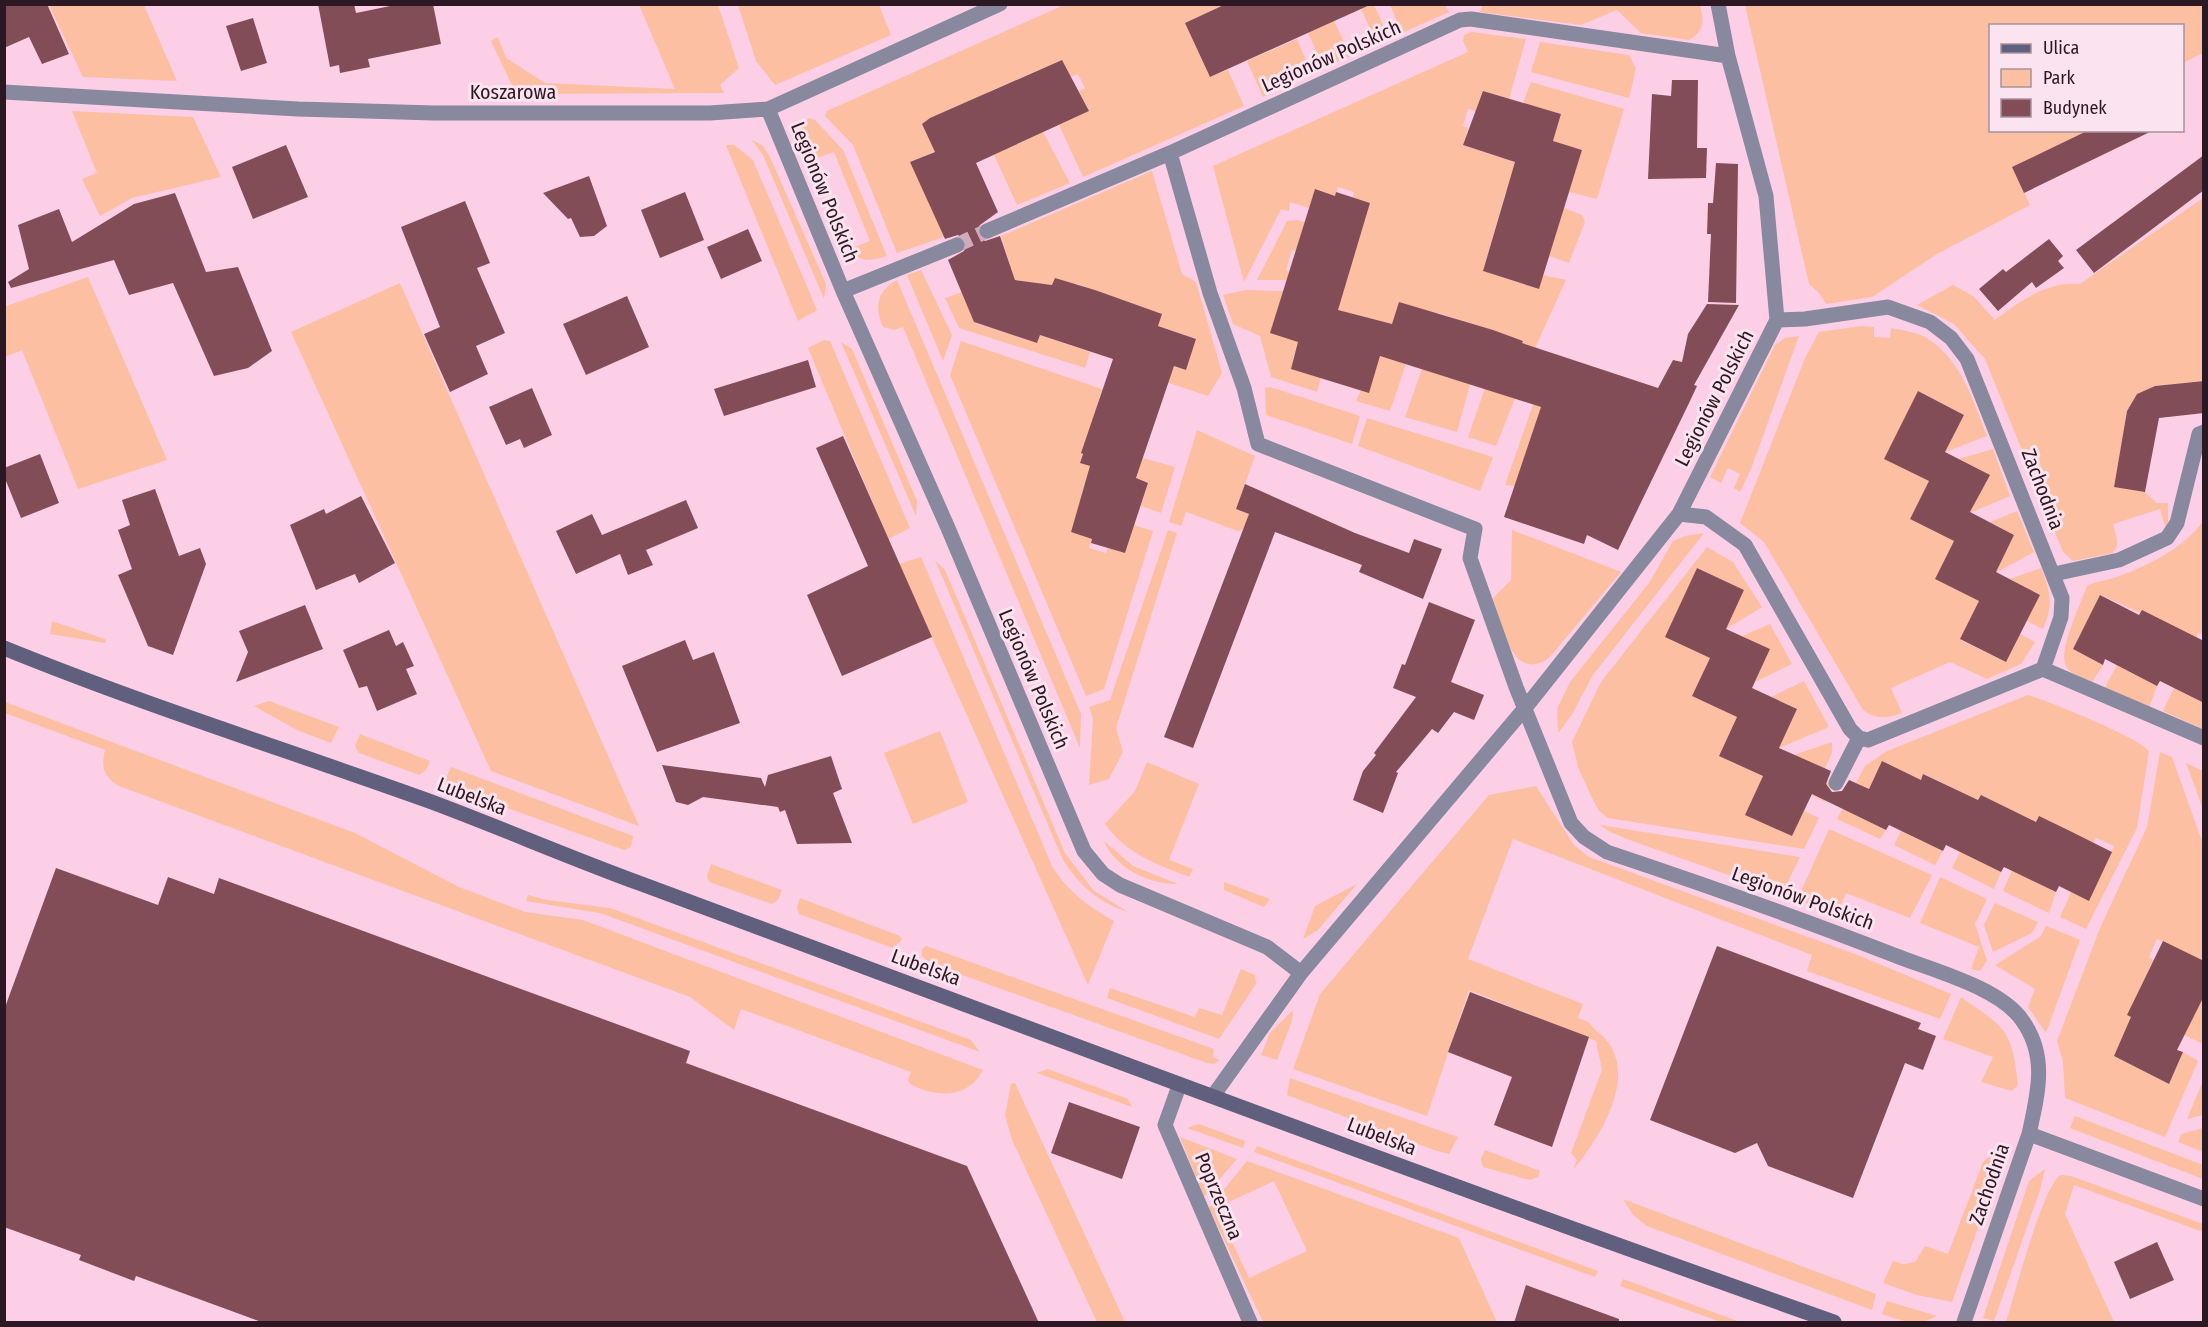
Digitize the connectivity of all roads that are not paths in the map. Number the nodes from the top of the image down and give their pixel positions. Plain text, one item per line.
1 (1000, 4) edge
2 (1718, 4) edge
3 (1728, 56) junction
4 (4, 92) edge
5 (768, 110) junction
6 (1170, 153) junction
7 (987, 231) tunnel mouth
8 (957, 245) tunnel mouth
9 (843, 291) junction
10 (1777, 320) junction
11 (2204, 432) edge
12 (1680, 514) junction
13 (2054, 574) junction
14 (4, 648) edge
15 (2043, 669) junction
16 (1525, 708) junction
17 (1859, 738) junction
18 (2204, 738) edge
19 (1836, 783) dead end
20 (1301, 973) junction
21 (1179, 1086) junction
22 (1213, 1096) junction
23 (2029, 1134) junction
24 (2204, 1199) edge
25 (1250, 1323) edge
26 (1834, 1323) edge
27 (1964, 1323) edge

1 - 5 street, Koszarowa
2 - 3 street, Legionów Polskich
3 - 6 street, Legionów Polskich
3 - 10 street, Legionów Polskich
4 - 5 street, Koszarowa
5 - 9 street, Legionów Polskich
6 - 7 street, Legionów Polskich
6 - 16 street, Legionów Polskich
8 - 9 street, Legionów Polskich
9 - 20 street, Legionów Polskich
10 - 12 street, Legionów Polskich
10 - 13 street, Zachodnia
11 - 13 street
12 - 16 street, Legionów Polskich
12 - 17 street
13 - 15 street, Zachodnia
14 - 21 main road, Lubelska
15 - 17 street
15 - 18 street
16 - 20 street, Legionów Polskich
16 - 23 street, Legionów Polskich
17 - 19 street
20 - 22 street, Legionów Polskich
21 - 22 main road, Lubelska
21 - 25 street, Poprzeczna
22 - 26 main road, Lubelska
23 - 24 street, Zachodnia
23 - 27 street, Zachodnia

